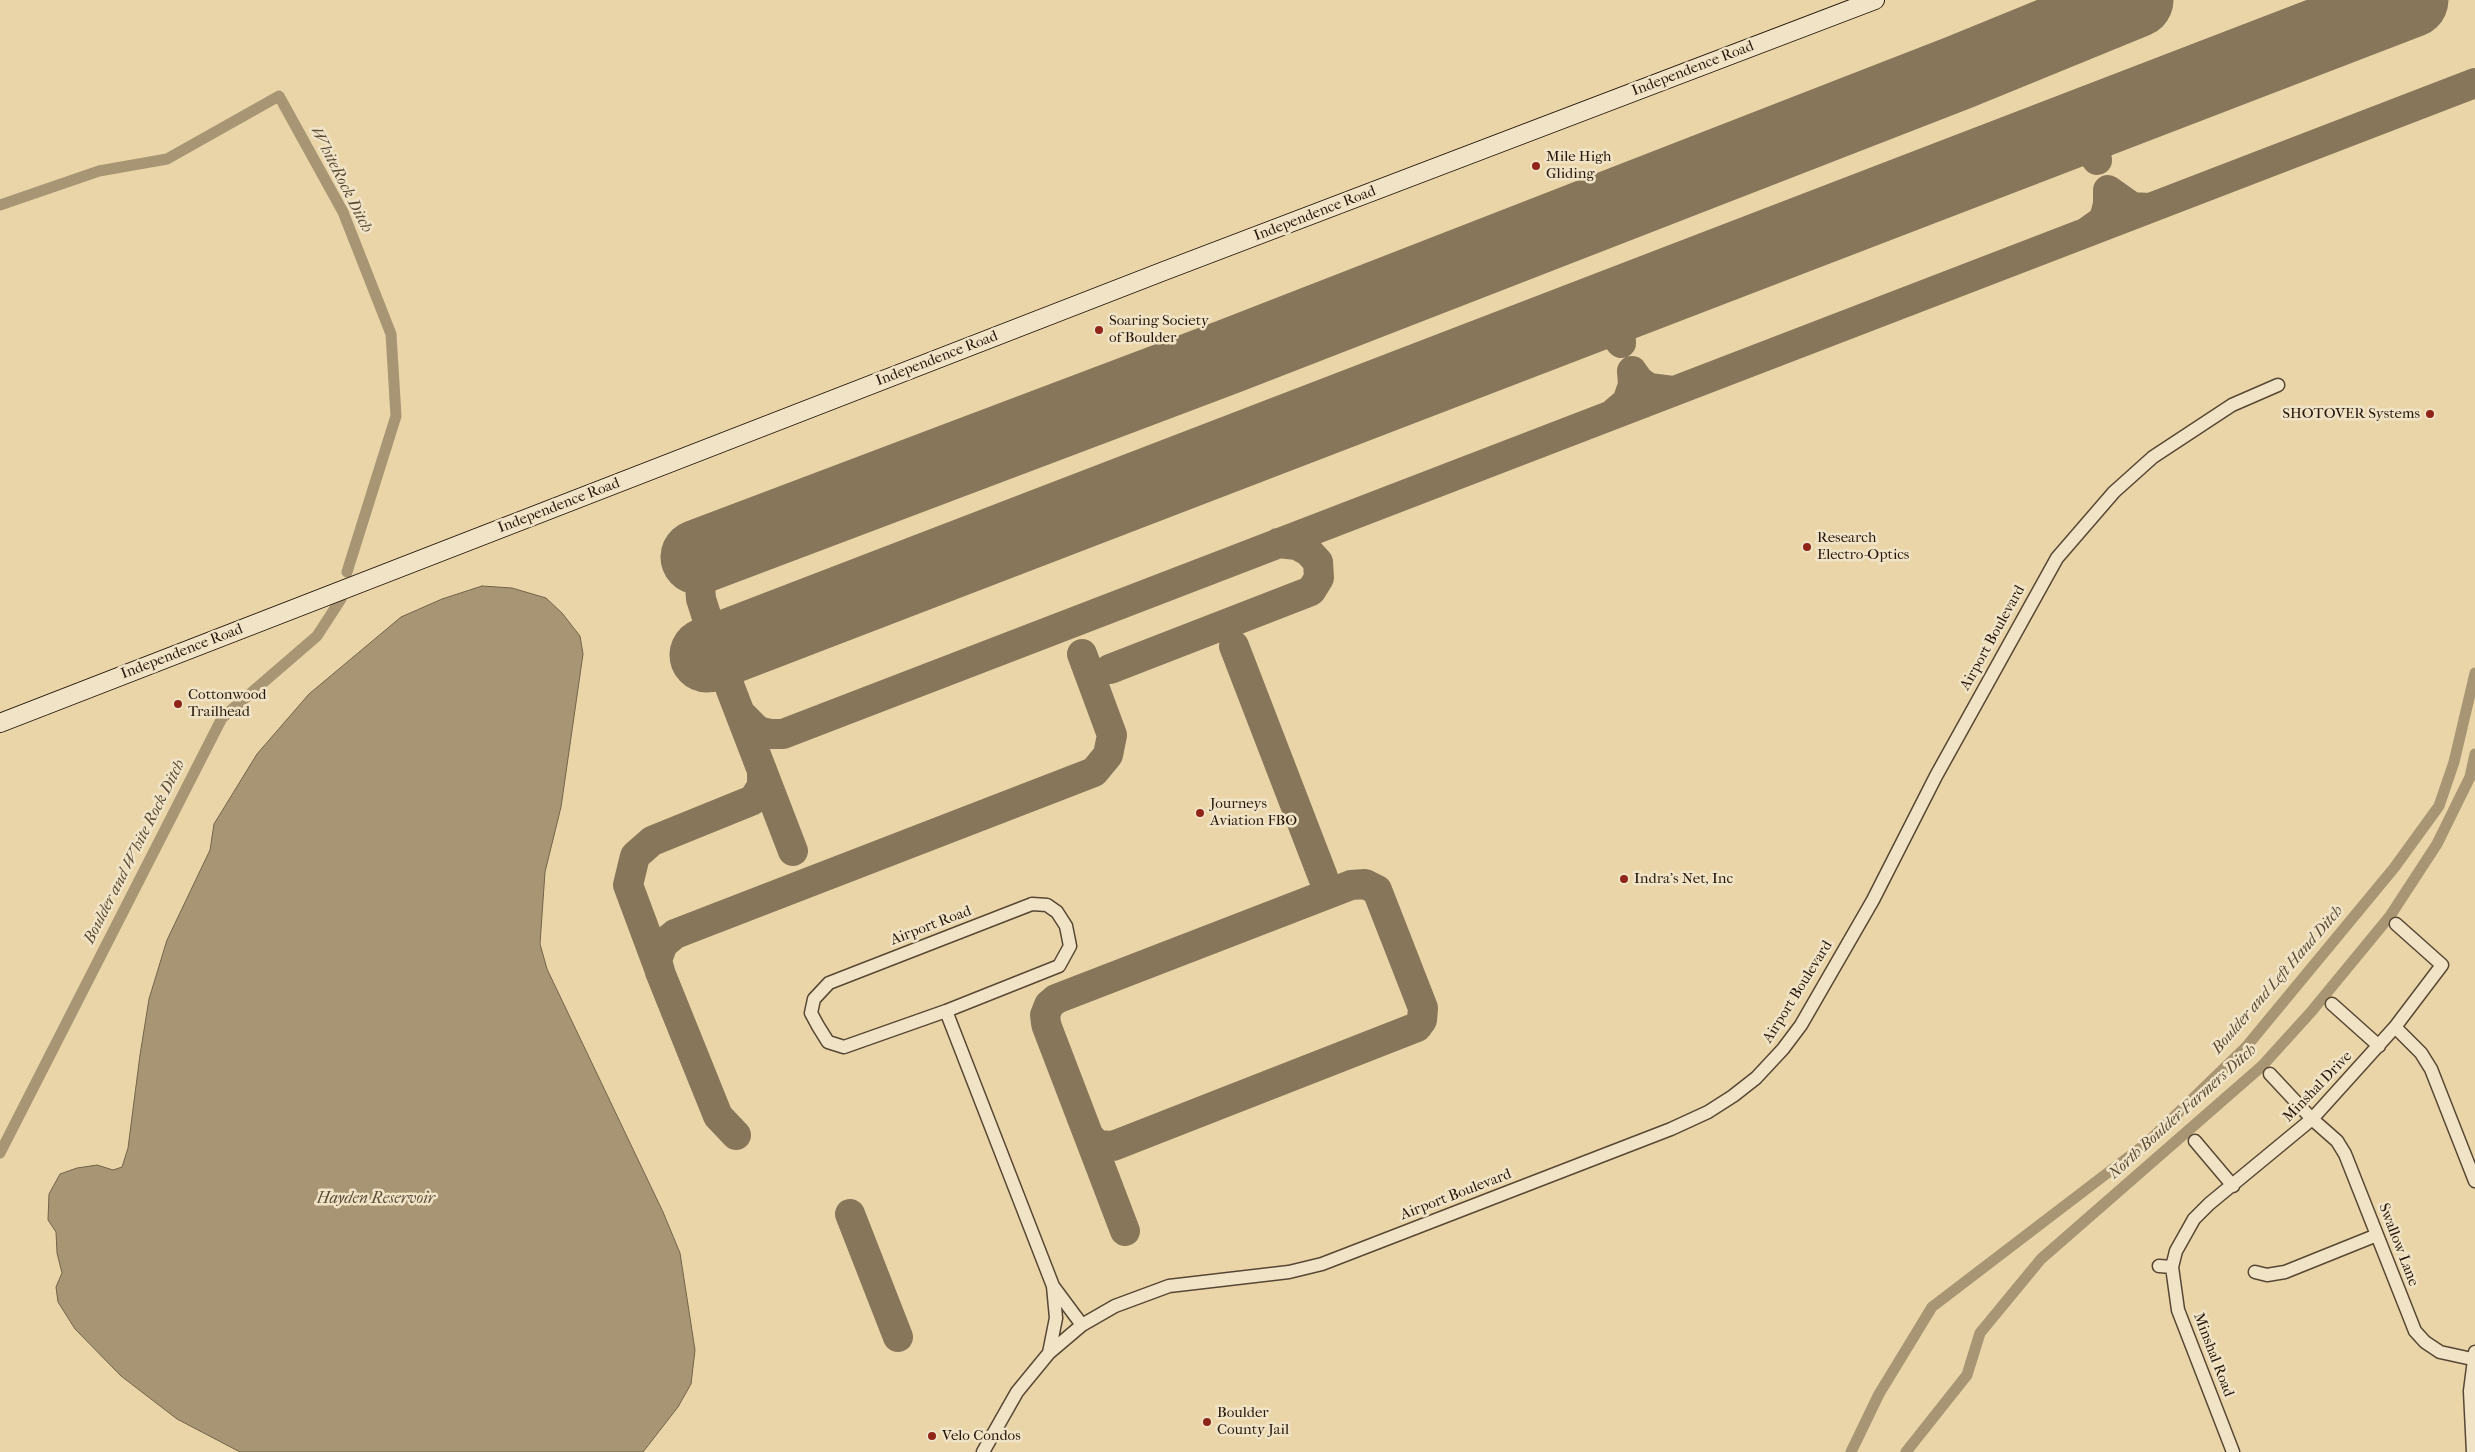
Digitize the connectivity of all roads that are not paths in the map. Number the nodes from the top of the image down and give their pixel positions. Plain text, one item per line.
1 (1875, 0) edge
2 (2278, 385) dead end
3 (0, 722) edge
4 (2396, 924) dead end
5 (2332, 1004) dead end
6 (946, 1011) junction
7 (2395, 1028) junction
8 (2379, 1046) junction
9 (2270, 1074) dead end
10 (2312, 1119) junction
11 (2195, 1141) dead end
12 (2475, 1181) edge
13 (2233, 1186) junction
14 (2377, 1235) junction
15 (2159, 1266) dead end
16 (2172, 1267) junction
17 (2255, 1272) dead end
18 (1052, 1286) junction
19 (1082, 1325) junction
20 (1049, 1353) junction
21 (2474, 1355) edge
22 (983, 1452) edge
23 (2233, 1452) edge
24 (2473, 1452) edge

1 - 3 street, Independence Road
2 - 19 street, Airport Boulevard
4 - 7 street, Minshal Drive
5 - 8 street
6 - 6 street, Airport Road
6 - 18 street
7 - 8 street, Minshal Drive
7 - 12 street
8 - 10 street, Minshal Drive
9 - 10 street, Swallow Lane
10 - 13 street, Minshal Drive
10 - 14 street, Swallow Lane
11 - 13 street
13 - 16 street, Minshal Drive
14 - 17 street
14 - 21 street, Swallow Lane
15 - 16 street
16 - 23 street, Minshal Road
18 - 19 street
18 - 20 street
19 - 20 street
20 - 22 street
21 - 24 street

